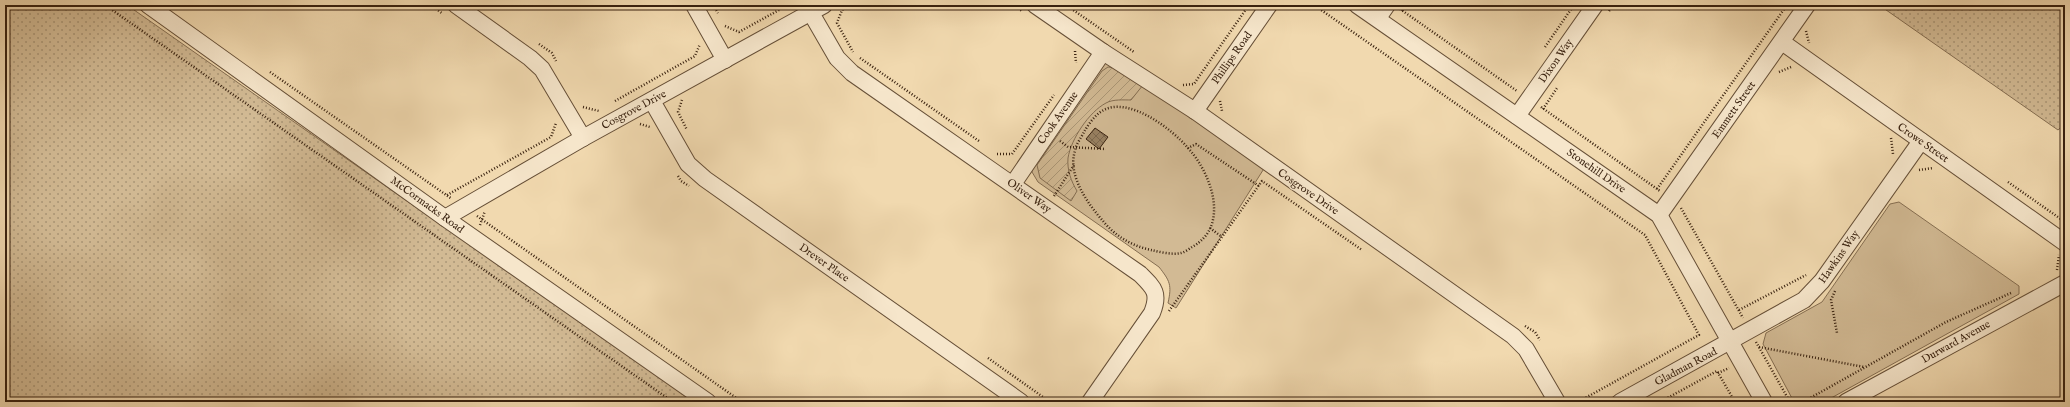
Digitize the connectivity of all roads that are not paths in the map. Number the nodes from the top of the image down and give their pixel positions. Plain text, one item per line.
1 (148, 5) edge
2 (694, 5) edge
3 (1035, 5) edge
4 (1269, 5) edge
5 (1357, 5) edge
6 (1387, 5) edge
7 (1595, 5) edge
8 (1807, 5) edge
9 (817, 9) edge
10 (453, 12) edge
11 (1378, 18) junction
12 (1782, 42) junction
13 (1103, 52) junction
14 (725, 60) junction
15 (652, 101) junction
16 (1194, 111) junction
17 (1517, 116) junction
18 (583, 138) junction
19 (1921, 141) junction
20 (1013, 184) junction
21 (1659, 215) junction
22 (445, 218) junction
23 (2062, 249) edge
24 (2065, 283) edge
25 (1730, 342) junction
26 (708, 402) edge
27 (1021, 402) edge
28 (1090, 402) edge
29 (1557, 402) edge
30 (1620, 402) edge
31 (1764, 402) edge
32 (1846, 402) edge

1 - 22 street, McCormacks Road
2 - 14 street
3 - 13 street, Cosgrove Drive
4 - 16 street, Phillips Road
5 - 11 street, Stonehill Drive
6 - 11 street
7 - 17 street, Dixon Way
8 - 12 street, Emmett Street
9 - 14 street, Cosgrove Drive
9 - 20 street, Oliver Way
10 - 18 street
11 - 17 street, Stonehill Drive
12 - 19 street, Crowe Street
12 - 21 street, Emmett Street
13 - 16 street, Cosgrove Drive
13 - 20 street, Cook Avenue
14 - 15 street, Cosgrove Drive
15 - 18 street, Cosgrove Drive
15 - 27 street, Drever Place
16 - 29 street, Cosgrove Drive
17 - 21 street, Stonehill Drive
18 - 22 street, Cosgrove Drive
19 - 23 street, Crowe Street
19 - 25 street, Hawkins Way
20 - 28 street, Oliver Way
21 - 25 street, Stonehill Drive
22 - 26 street, McCormacks Road
24 - 32 street, Durward Avenue
25 - 30 street, Gladman Road
25 - 31 street, Stonehill Drive

